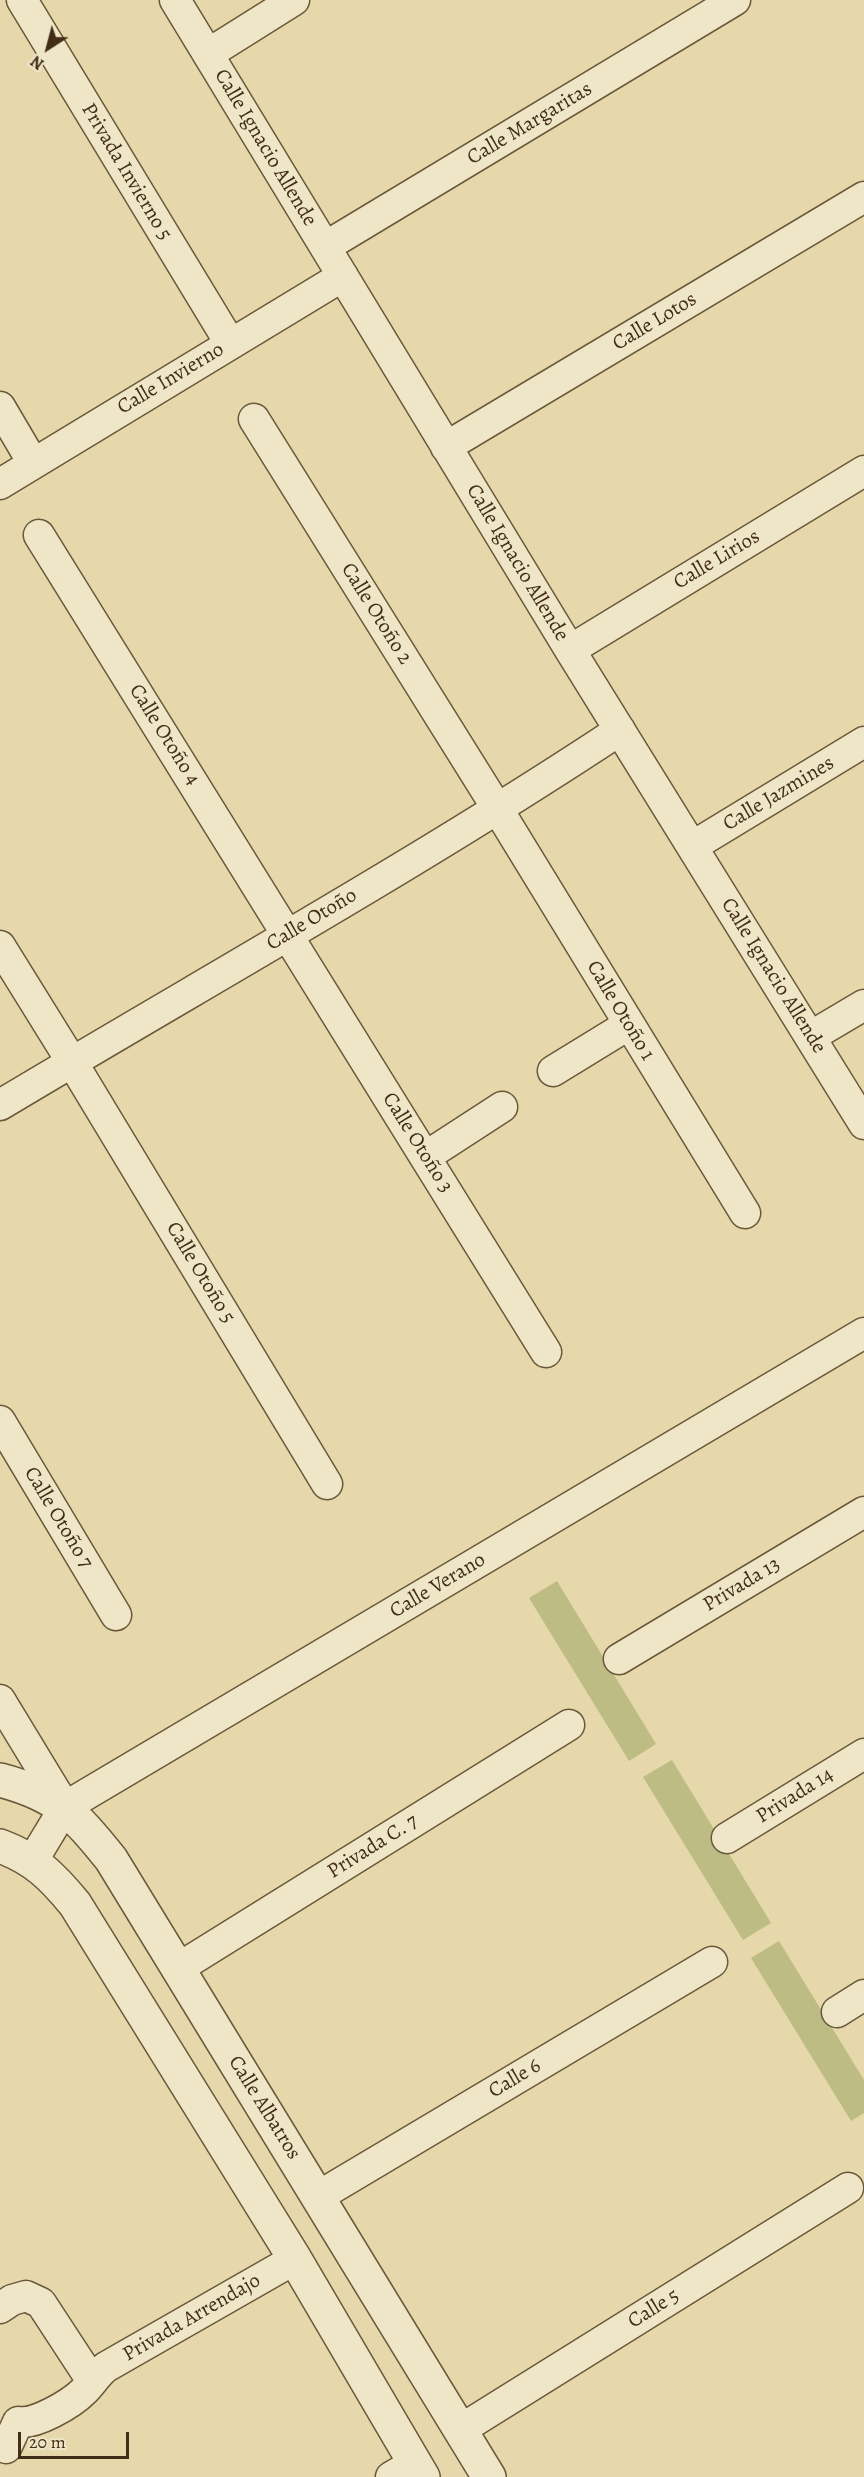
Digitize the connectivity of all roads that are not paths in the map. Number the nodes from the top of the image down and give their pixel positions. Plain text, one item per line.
1 (22, 0) edge
2 (175, 0) edge
3 (294, 0) edge
4 (735, 0) edge
5 (208, 54) junction
6 (864, 197) edge
7 (325, 247) junction
8 (343, 276) junction
9 (230, 343) junction
10 (0, 407) edge
11 (254, 419) dead end
12 (446, 447) junction
13 (33, 463) junction
14 (864, 471) edge
15 (0, 483) edge
16 (39, 535) dead end
17 (570, 650) junction
18 (620, 730) junction
19 (864, 742) edge
20 (497, 808) junction
21 (693, 846) junction
22 (289, 934) junction
23 (0, 946) edge
24 (864, 1005) edge
25 (628, 1025) junction
26 (810, 1037) junction
27 (72, 1062) junction
28 (553, 1071) dead end
29 (0, 1105) edge
30 (502, 1107) dead end
31 (864, 1124) edge
32 (425, 1157) junction
33 (746, 1213) dead end
34 (864, 1333) edge
35 (546, 1352) dead end
36 (0, 1421) edge
37 (327, 1484) dead end
38 (864, 1512) edge
39 (116, 1615) dead end
40 (619, 1659) dead end
41 (0, 1700) edge
42 (569, 1725) dead end
43 (864, 1754) edge
44 (0, 1780) edge
45 (65, 1807) junction
46 (727, 1838) dead end
47 (0, 1846) edge
48 (33, 1860) junction
49 (712, 1962) dead end
50 (177, 1969) junction
51 (864, 1995) edge
52 (837, 2012) dead end
53 (848, 2188) dead end
54 (319, 2196) junction
55 (295, 2259) junction
56 (0, 2308) edge
57 (92, 2381) junction
58 (8, 2425) edge
59 (460, 2430) junction
60 (410, 2472) edge
61 (489, 2477) edge

1 - 9 street, Privada Invierno 5
2 - 5 street, Calle Ignacio Allende
3 - 5 street
4 - 7 street, Calle Margaritas
5 - 7 street, Calle Ignacio Allende
6 - 12 street, Calle Lotos
7 - 8 street, Calle Ignacio Allende
8 - 9 street, Calle Invierno
8 - 12 street, Calle Ignacio Allende
9 - 13 street, Calle Invierno
10 - 13 street
11 - 20 street, Calle Otoño 2
12 - 17 street, Calle Ignacio Allende
13 - 15 street, Calle Invierno
14 - 17 street, Calle Lirios
16 - 22 street, Calle Otoño 4
17 - 18 street, Calle Ignacio Allende
18 - 20 street, Calle Otoño
18 - 21 street, Calle Ignacio Allende
19 - 21 street, Calle Jazmines
20 - 22 street, Calle Otoño
20 - 25 street, Calle Otoño 1
21 - 26 street, Calle Ignacio Allende
22 - 27 street, Calle Otoño
22 - 32 street, Calle Otoño 3
23 - 27 street, Calle Otoño 5
24 - 26 street
25 - 28 street
25 - 33 street, Calle Otoño 1
26 - 31 street, Calle Ignacio Allende
27 - 29 street, Calle Otoño
27 - 37 street, Calle Otoño 5
30 - 32 street
32 - 35 street, Calle Otoño 3
34 - 45 street, Calle Verano
36 - 39 street, Calle Otoño 7
38 - 40 street, Privada 13
41 - 45 street
42 - 50 street, Privada C. 7
43 - 46 street, Privada 14
44 - 45 street, Calle Albatros
45 - 48 street, Calle Verano
45 - 50 street, Calle Albatros
47 - 48 street
48 - 55 street
49 - 54 street, Calle 6
50 - 54 street, Calle Albatros
51 - 52 street
53 - 59 street, Calle 5
54 - 59 street, Calle Albatros
55 - 57 street, Privada Arrendajo
55 - 60 street
56 - 57 street
57 - 58 street, Privada Arrendajo
59 - 61 street, Calle Albatros

